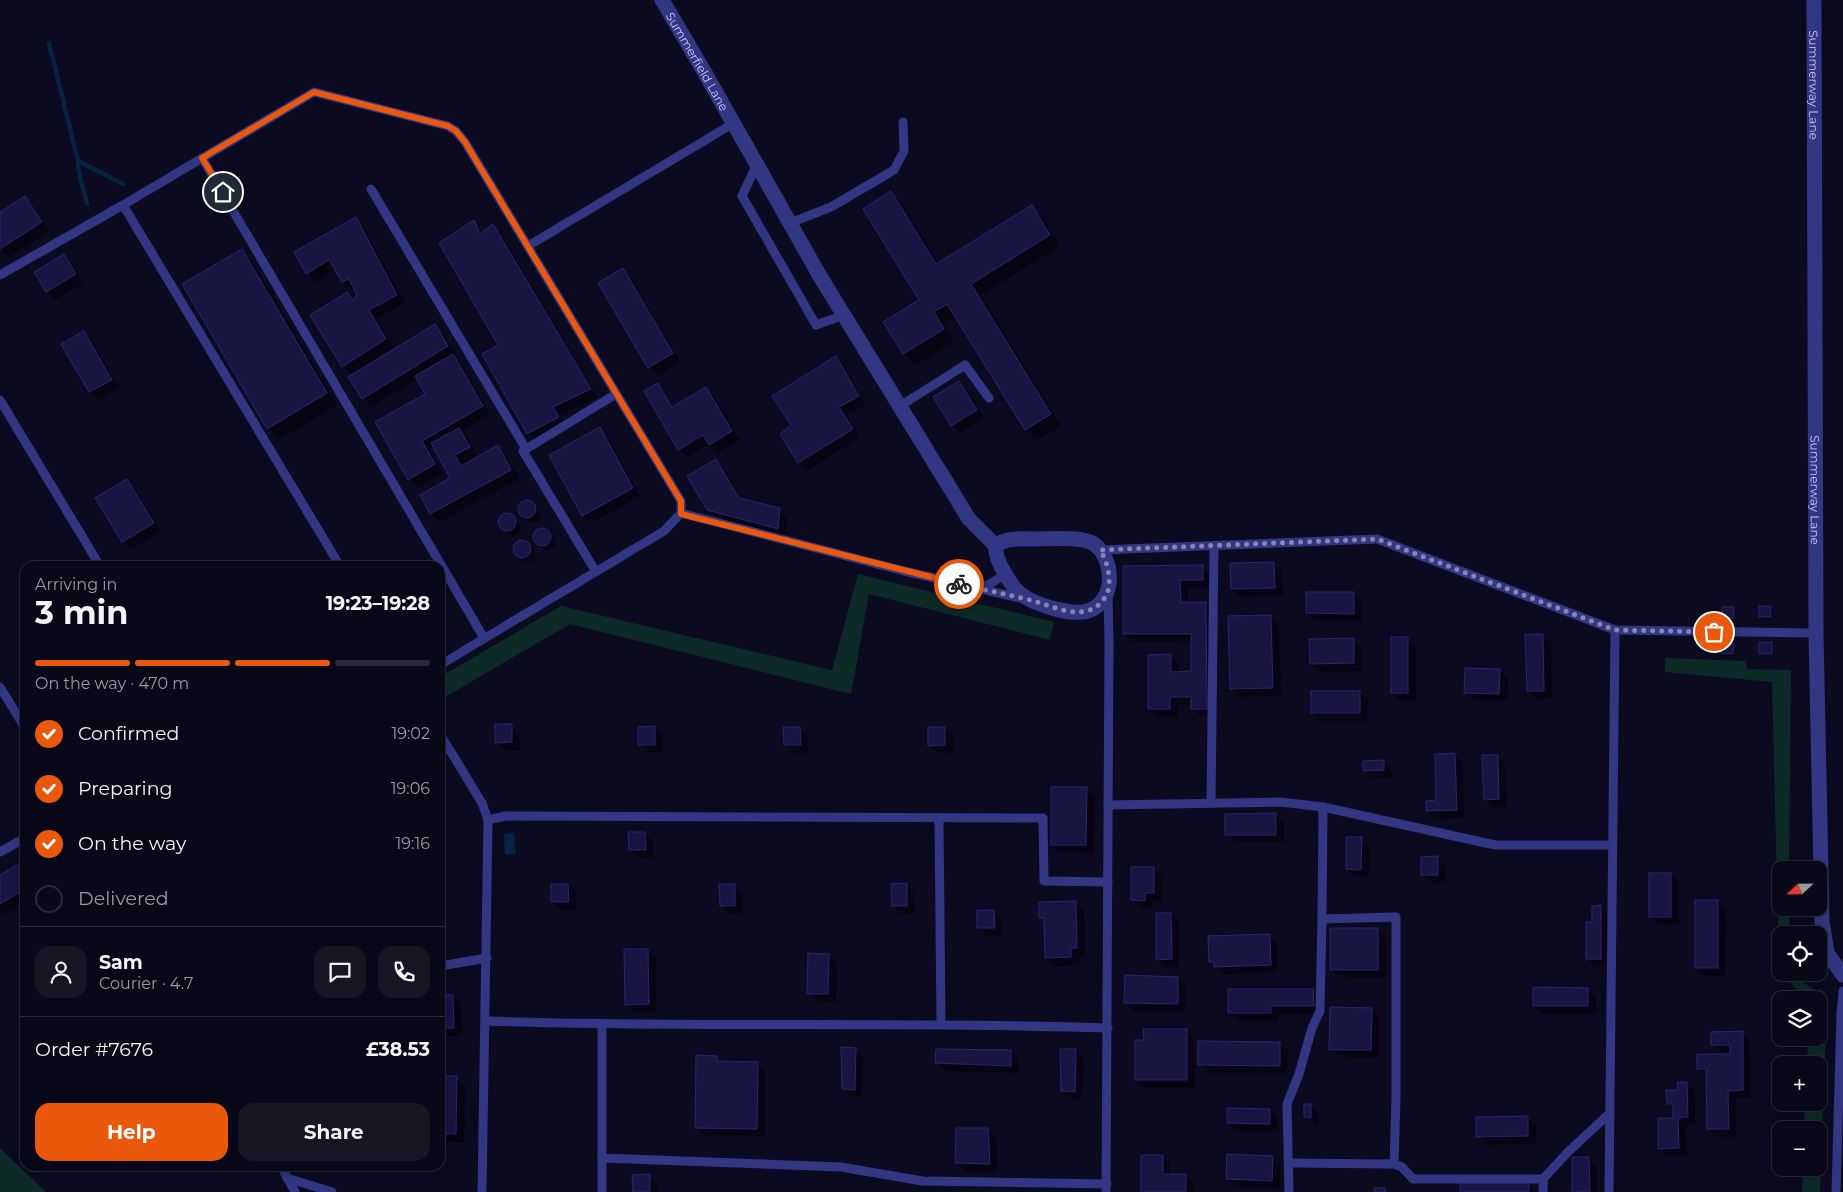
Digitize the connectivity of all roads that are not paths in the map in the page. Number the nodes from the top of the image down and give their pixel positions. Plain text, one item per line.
1 (662, 0) edge
2 (1814, 0) edge
3 (903, 122) dead end
4 (734, 123) junction
5 (202, 158) junction
6 (757, 164) junction
7 (371, 189) dead end
8 (123, 205) junction
9 (790, 223) junction
10 (528, 246) junction
11 (0, 275) edge
12 (844, 315) junction
13 (616, 394) junction
14 (989, 398) dead end
15 (0, 400) edge
16 (900, 406) junction
17 (526, 449) junction
18 (681, 514) junction
19 (996, 546) junction
20 (1214, 546) junction
21 (1100, 550) junction
22 (97, 561) edge
23 (337, 561) edge
24 (439, 561) edge
25 (445, 572) edge
26 (596, 572) junction
27 (1006, 574) junction
28 (977, 588) junction
29 (1108, 594) junction
30 (1031, 601) junction
31 (1069, 612) junction
32 (1615, 630) junction
33 (1816, 633) junction
34 (484, 638) junction
35 (1109, 642) junction
36 (445, 662) edge
37 (0, 687) edge
38 (20, 720) edge
39 (445, 742) edge
40 (1212, 803) junction
41 (1108, 805) junction
42 (1323, 807) junction
43 (939, 818) junction
44 (488, 820) junction
45 (20, 841) edge
46 (1612, 845) junction
47 (0, 852) edge
48 (1108, 882) junction
49 (1322, 919) junction
50 (487, 958) junction
51 (445, 965) edge
52 (1843, 974) edge
53 (1843, 991) edge
54 (486, 1021) junction
55 (941, 1024) junction
56 (602, 1025) junction
57 (1108, 1028) junction
58 (1610, 1113) junction
59 (602, 1158) junction
60 (1288, 1163) junction
61 (1394, 1164) junction
62 (284, 1171) edge
63 (287, 1178) junction
64 (1543, 1179) junction
65 (1106, 1188) edge
66 (295, 1192) edge
67 (332, 1192) edge
68 (482, 1192) edge
69 (602, 1192) edge
70 (1289, 1192) edge
71 (1543, 1192) edge
72 (1609, 1192) edge
73 (1836, 1192) edge

1 - 4 street, Summerfield Lane
2 - 33 street, Summerway Lane
3 - 9 lane
4 - 6 street, Summerfield Lane
4 - 10 lane
5 - 8 lane
5 - 10 lane
5 - 24 lane
6 - 9 street, Summerfield Lane
6 - 12 lane
7 - 17 lane
8 - 11 lane
8 - 23 lane
9 - 12 street, Summerfield Lane
10 - 13 lane
12 - 16 street, Summerfield Lane
13 - 17 lane
13 - 18 lane
14 - 16 lane
15 - 22 lane
16 - 19 street, Summerfield Lane
17 - 26 lane
18 - 26 lane
18 - 28 lane
19 - 21 street
19 - 27 street
20 - 21 lane
20 - 32 lane
20 - 40 lane
21 - 29 street
25 - 34 lane
26 - 34 lane
27 - 28 lane
27 - 30 street
28 - 30 lane
29 - 31 street
29 - 35 lane
30 - 31 street
31 - 35 lane
32 - 33 lane
32 - 46 lane
33 - 52 street, Summerway Lane
34 - 36 lane
35 - 41 lane
37 - 38 lane
39 - 44 lane
40 - 41 lane
40 - 42 lane
41 - 48 lane
42 - 46 lane
42 - 49 lane
43 - 44 lane
43 - 48 lane
43 - 55 lane
44 - 50 lane
45 - 47 lane
46 - 58 lane
48 - 57 lane
49 - 60 lane
49 - 61 lane
50 - 51 lane
50 - 54 lane
53 - 73 lane
54 - 56 lane
54 - 68 lane
55 - 56 lane
55 - 57 lane
56 - 59 lane
57 - 65 lane
58 - 64 lane
58 - 72 lane
59 - 65 lane
59 - 69 lane
60 - 61 lane
60 - 70 lane
61 - 64 lane
62 - 63 lane
63 - 66 lane
63 - 67 lane
64 - 71 lane

